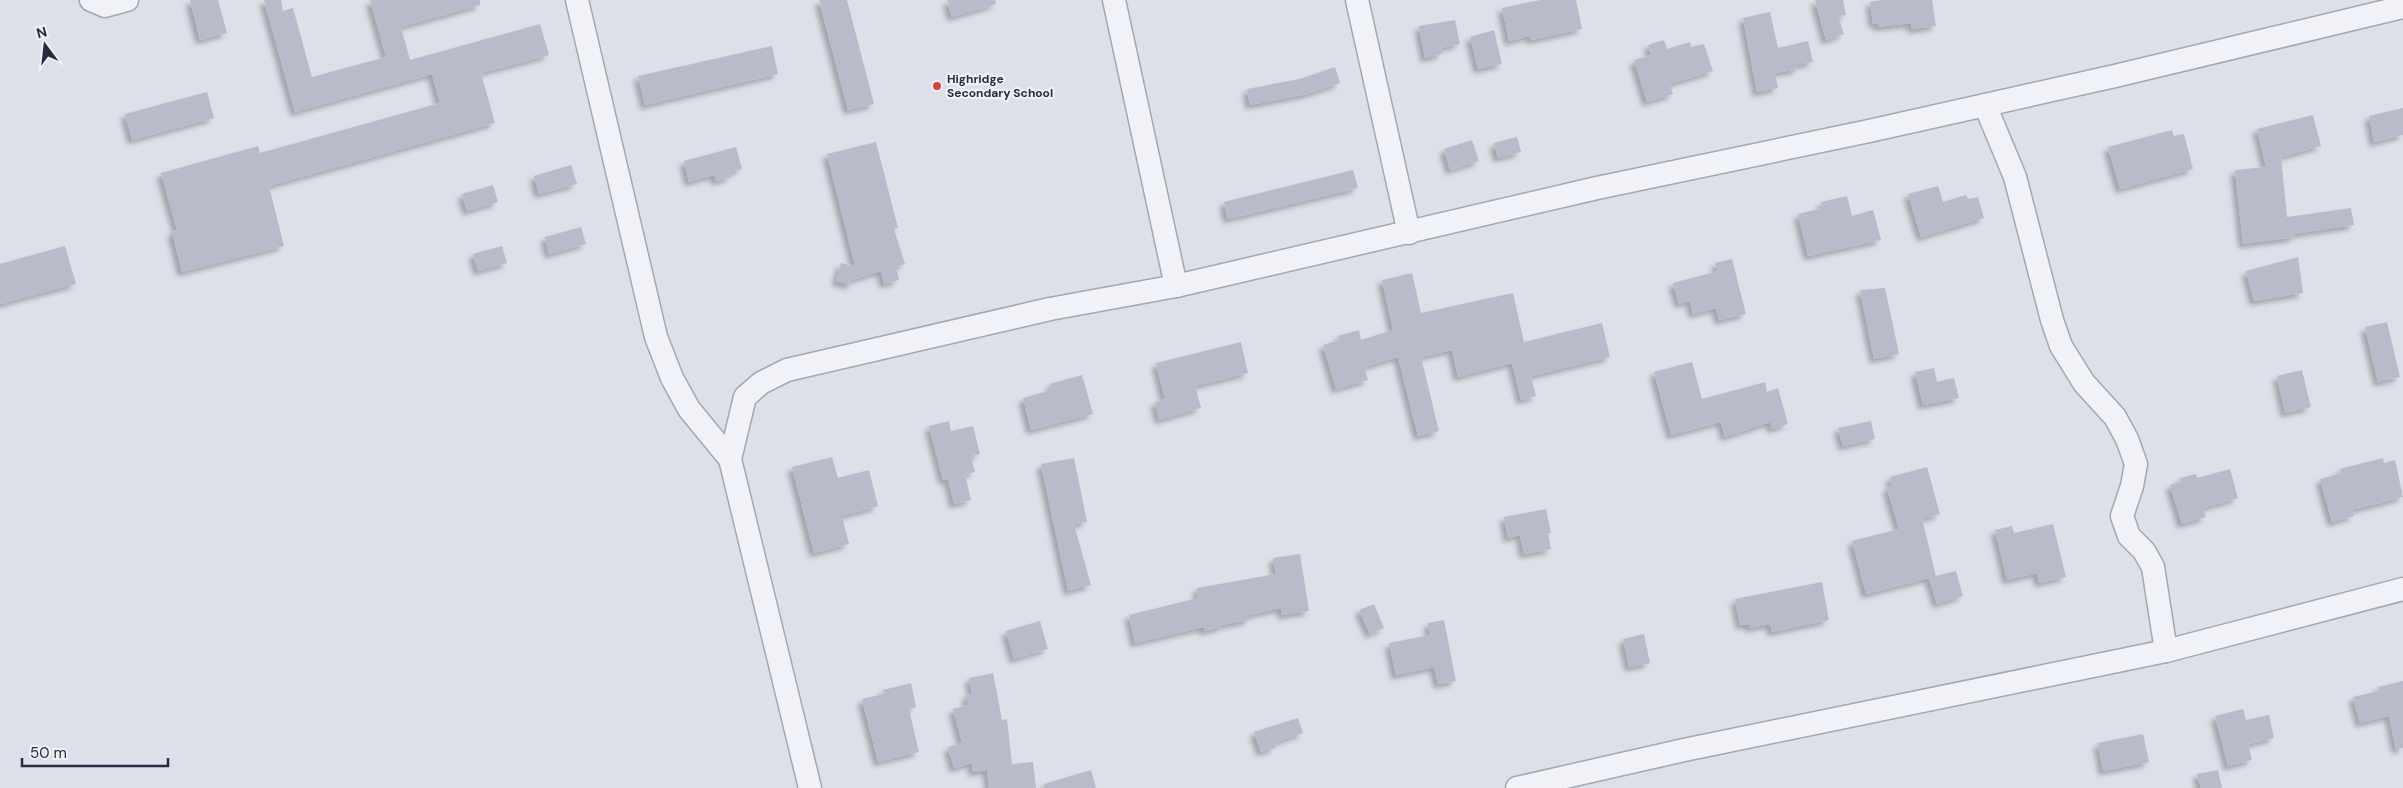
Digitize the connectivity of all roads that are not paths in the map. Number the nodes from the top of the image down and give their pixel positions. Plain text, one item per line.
1 (91, 0) edge
2 (127, 0) edge
3 (577, 0) edge
4 (1114, 0) edge
5 (1357, 0) edge
6 (2403, 7) edge
7 (1985, 105) junction
8 (1409, 233) junction
9 (1176, 286) junction
10 (730, 459) junction
11 (2403, 589) edge
12 (2166, 651) junction
13 (810, 788) edge
14 (1517, 788) edge

1 - 2 street
3 - 10 street
4 - 9 street
5 - 8 street
6 - 7 street
7 - 8 street
7 - 12 street
8 - 9 street
9 - 10 street
10 - 13 street
11 - 12 street
12 - 14 street

